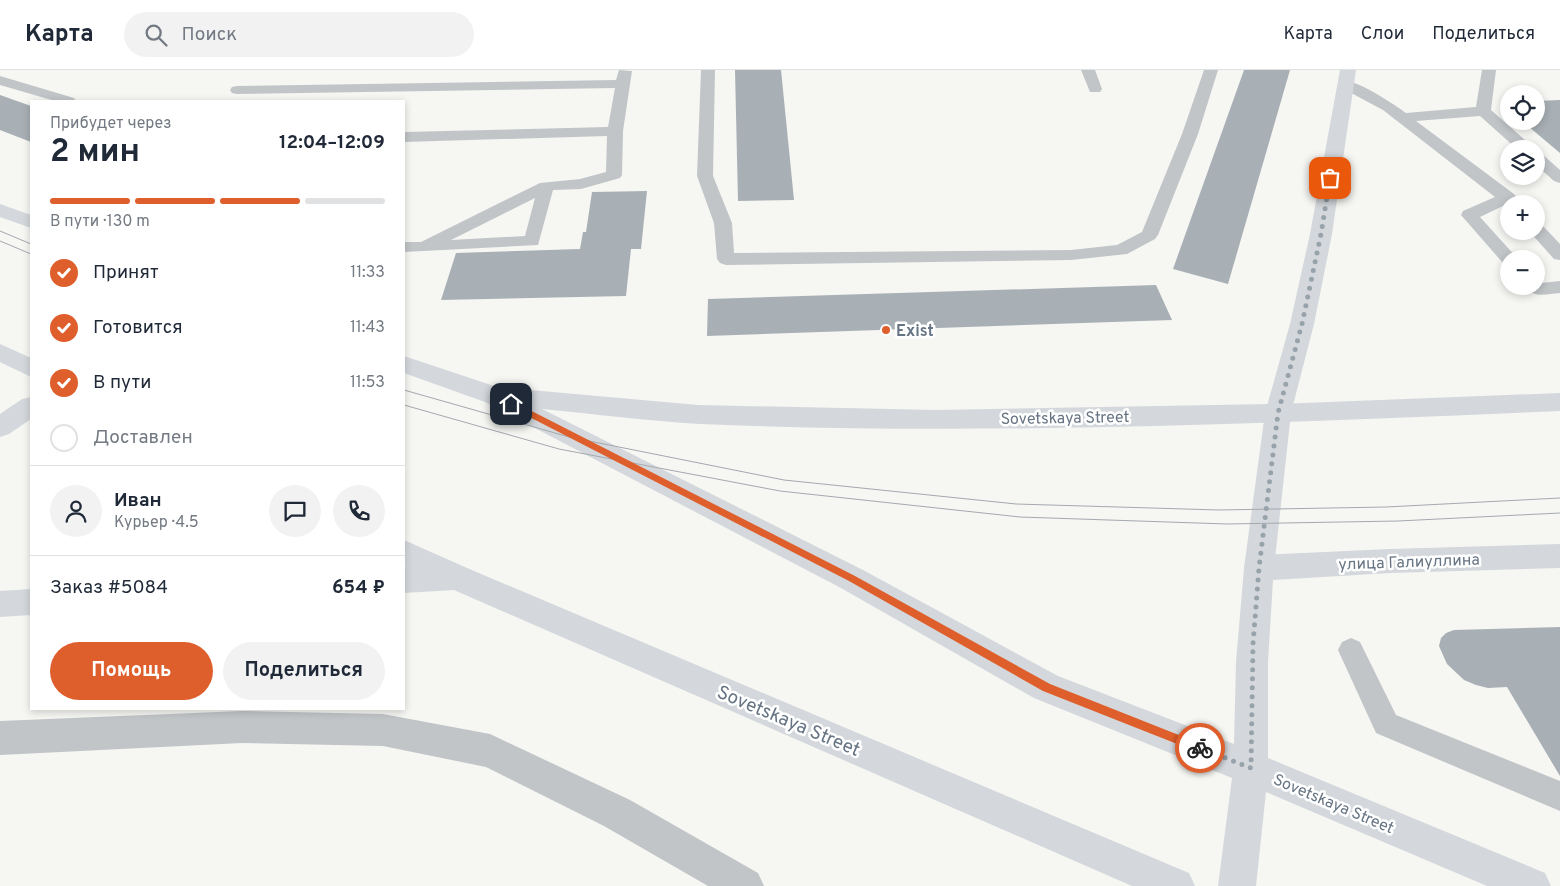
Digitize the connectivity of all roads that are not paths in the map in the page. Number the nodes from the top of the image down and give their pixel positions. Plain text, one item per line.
1 (708, 70) edge
2 (1088, 70) edge
3 (1211, 70) edge
4 (1489, 70) edge
5 (624, 77) edge
6 (1346, 77) edge
7 (0, 80) edge
8 (1095, 89) dead end
9 (237, 90) dead end
10 (66, 100) edge
11 (1483, 111) junction
12 (1403, 118) junction
13 (615, 131) junction
14 (405, 137) edge
15 (1517, 140) edge
16 (1545, 165) edge
17 (1560, 178) edge
18 (546, 186) junction
19 (1503, 195) edge
20 (1500, 205) edge
21 (0, 210) edge
22 (30, 222) edge
23 (1545, 239) edge
24 (405, 247) edge
25 (424, 247) junction
26 (1501, 250) edge
27 (1560, 255) edge
28 (1560, 287) edge
29 (1545, 288) edge
30 (0, 352) edge
31 (405, 364) edge
32 (30, 367) edge
33 (494, 396) junction
34 (1560, 402) edge
35 (30, 407) edge
36 (1278, 413) junction
37 (0, 427) edge
38 (405, 552) edge
39 (1560, 556) edge
40 (1259, 568) junction
41 (456, 577) junction
42 (405, 580) edge
43 (30, 602) edge
44 (0, 604) edge
45 (1351, 650) dead end
46 (0, 738) edge
47 (1251, 768) junction
48 (1560, 796) edge
49 (745, 886) edge
50 (1176, 886) edge
51 (1237, 886) edge
52 (1532, 886) edge

1 - 3 lane
2 - 8 lane
4 - 11 lane
5 - 9 lane
5 - 13 lane
6 - 12 lane
6 - 36 main road
7 - 10 lane
11 - 12 lane
11 - 15 lane
12 - 19 lane
13 - 14 lane
13 - 18 lane
16 - 17 lane
18 - 25 lane
18 - 25 lane
20 - 26 lane
21 - 22 main road
23 - 27 lane
24 - 25 lane
28 - 29 lane
30 - 32 main road
31 - 33 main road, Sovetskaya Street
33 - 36 main road, Sovetskaya Street
33 - 47 main road, Sovetskaya Street
34 - 36 main road
35 - 37 main road
36 - 40 main road
38 - 41 main road, Sovetskaya Street
39 - 40 main road, улица Галиуллина
40 - 47 main road
41 - 42 main road
41 - 50 main road, Sovetskaya Street
43 - 44 main road
45 - 48 lane
46 - 49 street
47 - 51 main road
47 - 52 main road, Sovetskaya Street

